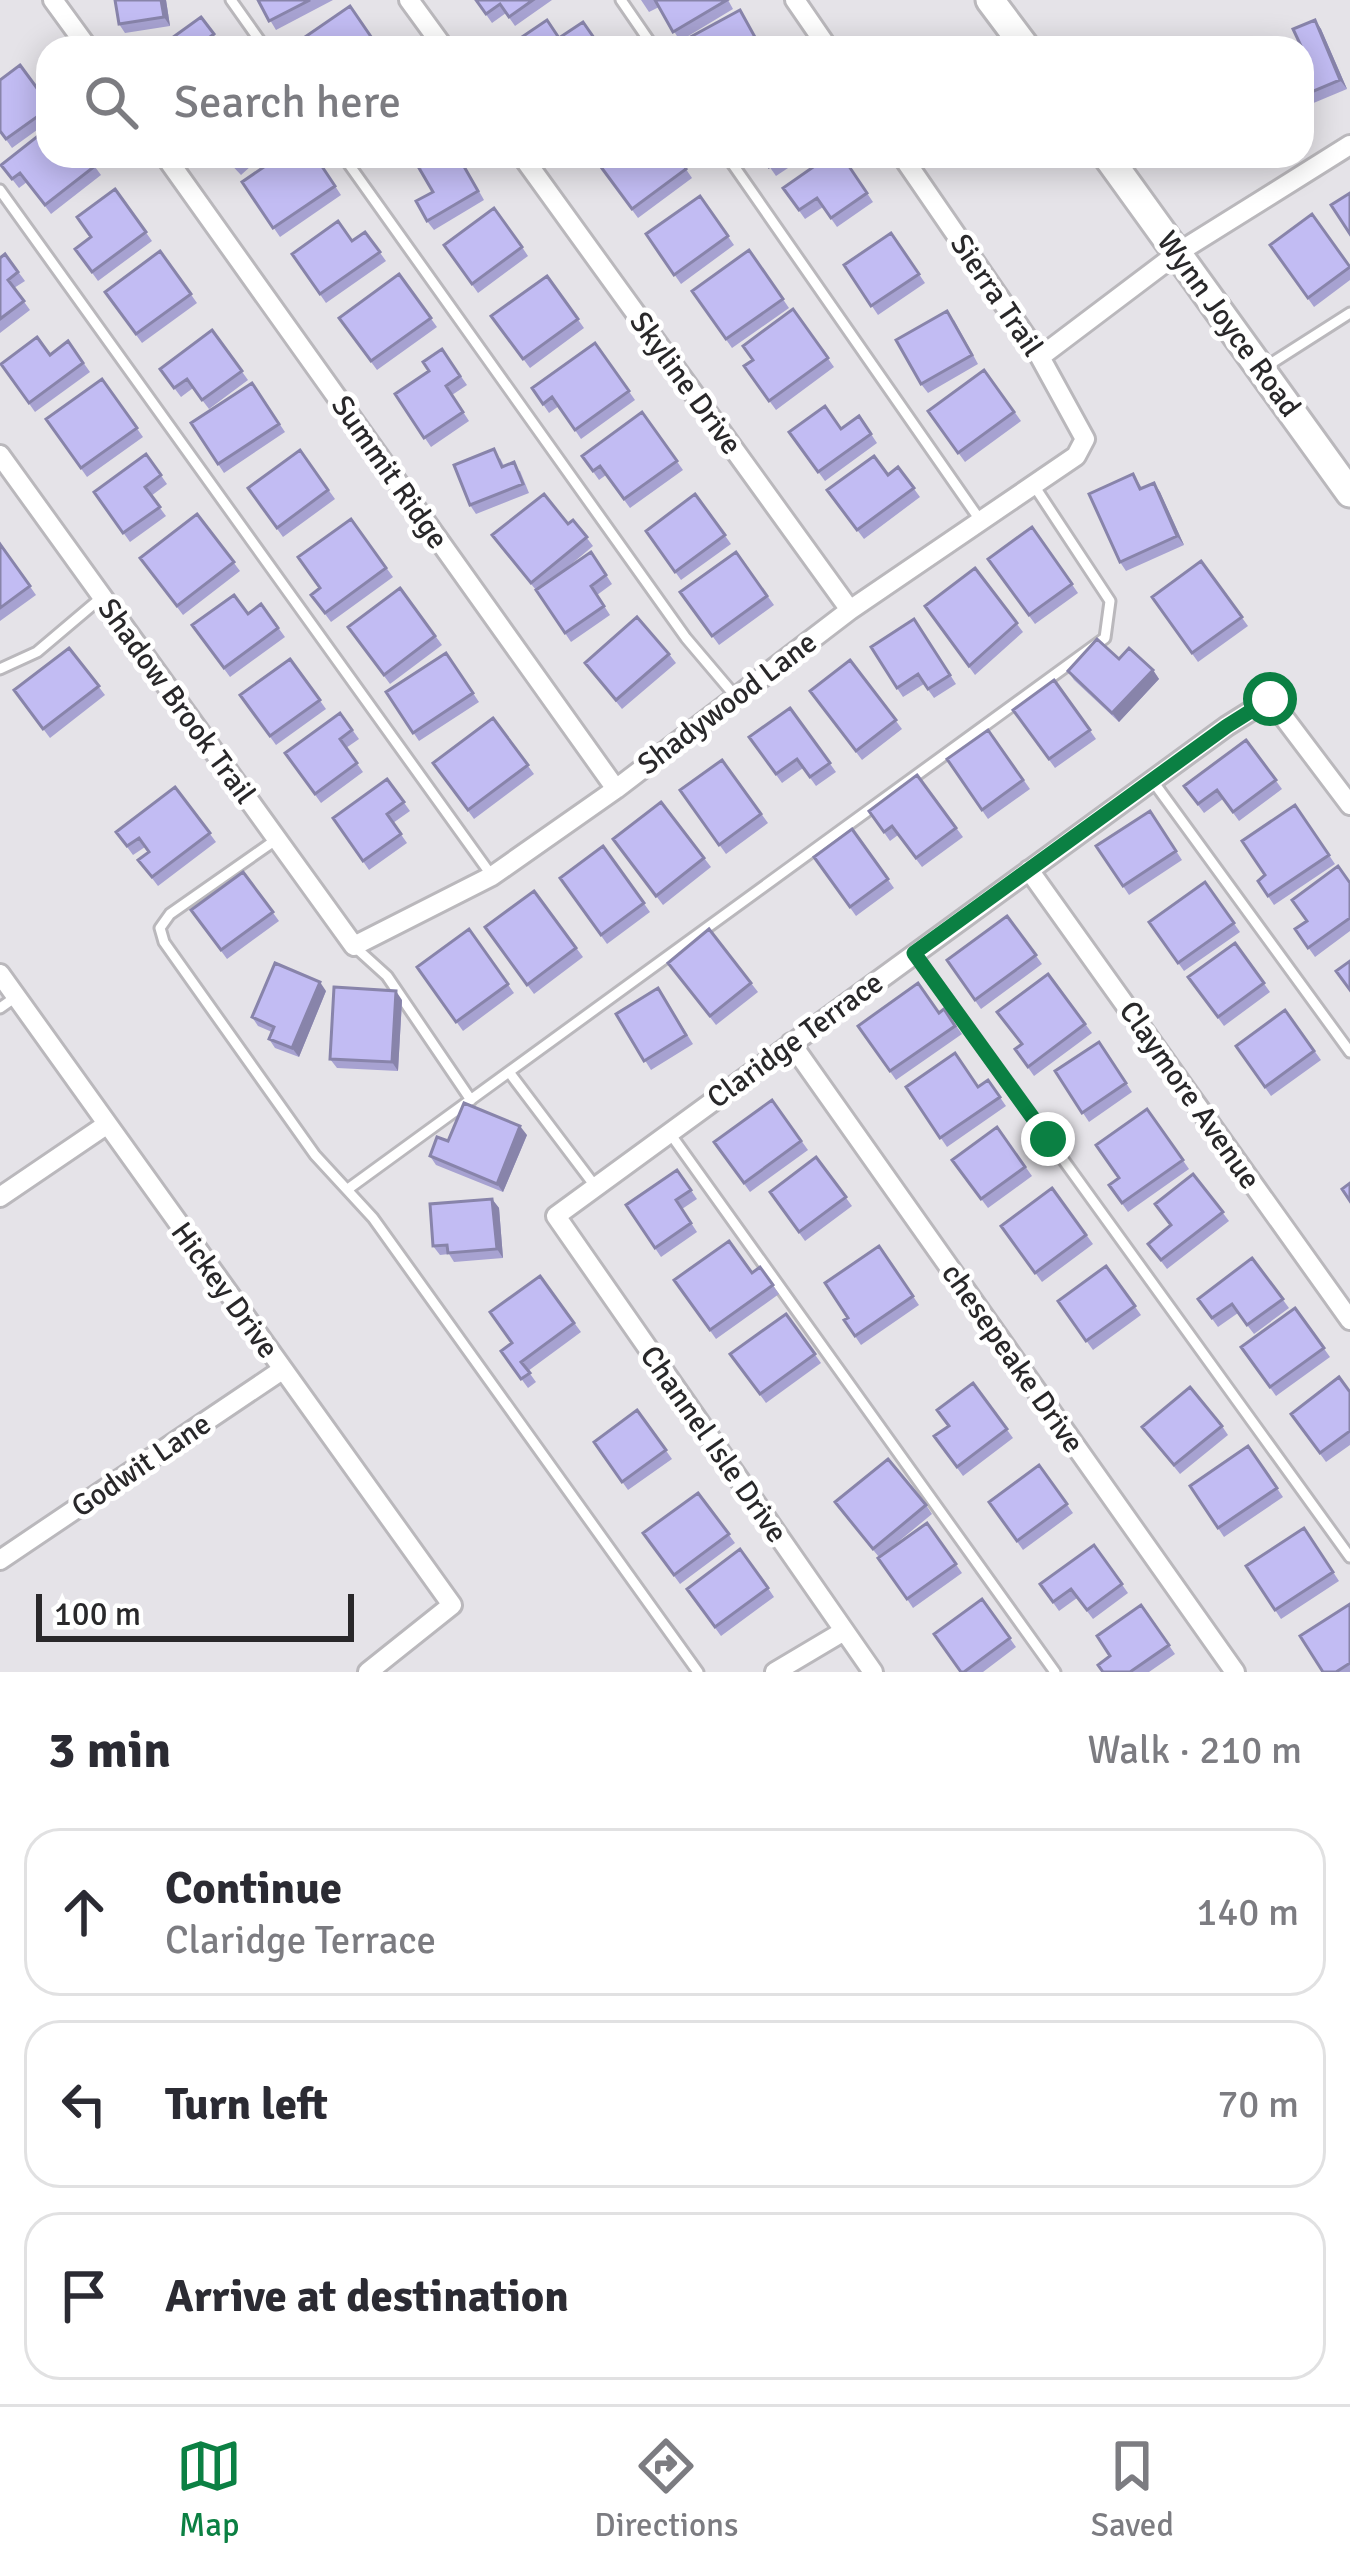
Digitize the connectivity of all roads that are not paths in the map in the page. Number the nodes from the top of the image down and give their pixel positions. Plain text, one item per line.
1 (230, 0) edge
2 (409, 0) edge
3 (621, 0) edge
4 (795, 0) edge
5 (990, 0) edge
6 (58, 2) edge
7 (80, 36) edge
8 (256, 36) edge
9 (435, 36) edge
10 (646, 36) edge
11 (820, 36) edge
12 (1017, 36) edge
13 (1350, 145) edge
14 (174, 168) edge
15 (352, 168) edge
16 (531, 168) edge
17 (735, 168) edge
18 (910, 168) edge
19 (1116, 168) edge
20 (1313, 168) edge
21 (1314, 168) edge
22 (0, 190) edge
23 (1179, 252) junction
24 (1350, 313) edge
25 (1040, 357) junction
26 (1262, 369) junction
27 (1085, 439) joint
28 (0, 455) edge
29 (1034, 484) junction
30 (1350, 493) edge
31 (980, 520) junction
32 (102, 597) junction
33 (850, 610) junction
34 (0, 669) edge
35 (736, 697) junction
36 (1152, 780) junction
37 (616, 789) junction
38 (1350, 805) edge
39 (277, 839) junction
40 (1029, 869) junction
41 (492, 875) junction
42 (354, 946) junction
43 (914, 953) junction
44 (0, 974) edge
45 (8, 1002) edge
46 (791, 1043) junction
47 (1350, 1052) edge
48 (509, 1072) junction
49 (471, 1100) junction
50 (106, 1125) junction
51 (669, 1132) junction
52 (595, 1186) junction
53 (348, 1190) junction
54 (0, 1197) edge
55 (556, 1216) joint
56 (1350, 1320) edge
57 (282, 1370) junction
58 (1350, 1558) edge
59 (0, 1560) edge
60 (844, 1631) junction
61 (368, 1672) edge
62 (698, 1672) edge
63 (775, 1672) edge
64 (873, 1672) edge
65 (1055, 1672) edge
66 (1234, 1672) edge

1 - 8 lane
2 - 9 street
3 - 10 lane
4 - 11 street
5 - 12 street
6 - 7 street
13 - 21 street
14 - 37 street, Summit Ridge
15 - 35 lane
16 - 33 street, Skyline Drive
17 - 31 lane
18 - 25 street, Sierra Trail
19 - 23 street, Wynn Joyce Road
20 - 23 street
22 - 41 lane
23 - 25 street
23 - 26 street, Wynn Joyce Road
24 - 26 lane
25 - 27 street, Sierra Trail
26 - 30 street, Wynn Joyce Road
27 - 29 street, Shadywood Lane
28 - 32 street, Shadow Brook Trail
29 - 31 street, Shadywood Lane
29 - 48 lane
31 - 33 street, Shadywood Lane
32 - 34 lane
32 - 39 street, Shadow Brook Trail
33 - 35 street, Shadywood Lane
35 - 37 street, Shadywood Lane
36 - 38 street, Claridge Terrace
36 - 40 street, Claridge Terrace
36 - 47 lane
37 - 41 street, Shadywood Lane
39 - 42 street, Shadow Brook Trail
39 - 53 lane
40 - 43 street, Claridge Terrace
40 - 56 street, Claymore Avenue
41 - 42 street, Shadywood Lane
42 - 49 lane
43 - 46 street, Claridge Terrace
43 - 58 lane
44 - 45 street, Hickey Drive
45 - 50 street, Hickey Drive
46 - 51 street, Claridge Terrace
46 - 66 street, chesepeake Drive
48 - 49 lane
48 - 52 lane
49 - 53 lane
50 - 54 street
50 - 57 street, Hickey Drive
51 - 52 street, Claridge Terrace
51 - 65 lane
52 - 55 street, Claridge Terrace
53 - 62 lane
55 - 60 street, Channel Isle Drive
57 - 59 street, Godwit Lane
57 - 61 street, Hickey Drive
60 - 63 street
60 - 64 street, Channel Isle Drive

